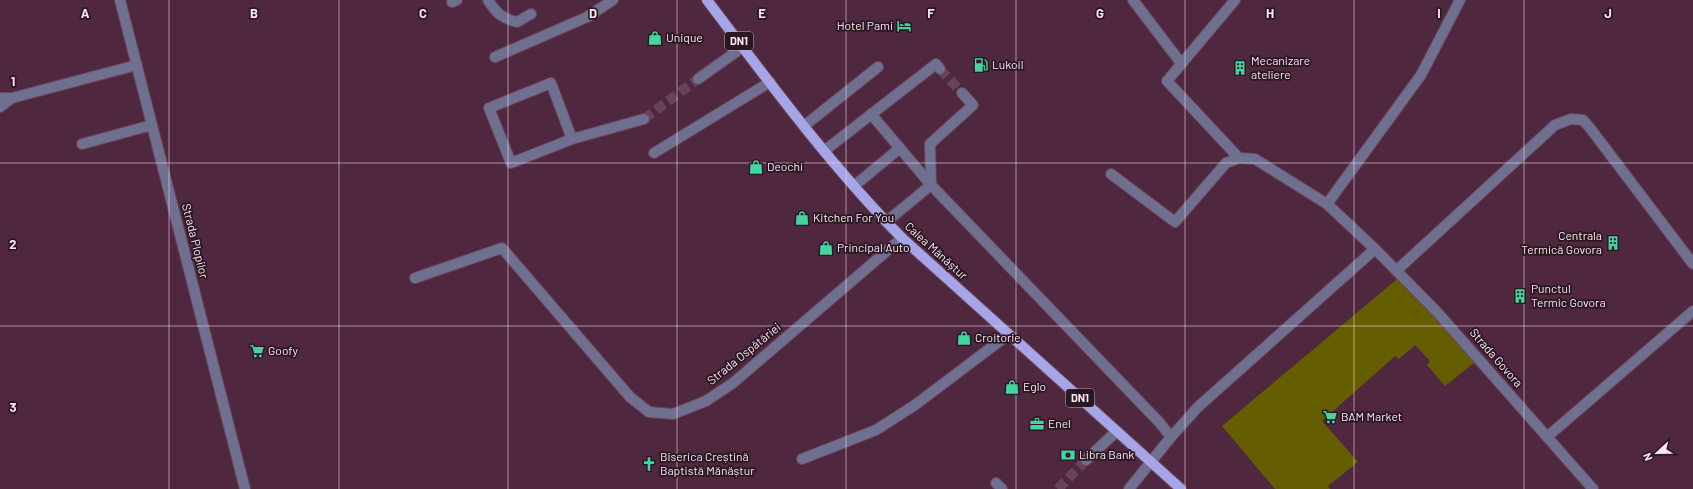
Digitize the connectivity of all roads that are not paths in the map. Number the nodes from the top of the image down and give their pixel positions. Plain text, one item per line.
1 (120, 0) edge
2 (488, 0) edge
3 (613, 0) edge
4 (707, 0) edge
5 (1133, 0) edge
6 (1235, 0) edge
7 (1460, 0) edge
8 (531, 14) dead end
9 (743, 47) junction
10 (496, 57) dead end
11 (1181, 63) junction
12 (137, 65) junction
13 (878, 67) dead end
14 (940, 69) dead end
15 (698, 78) tunnel mouth
16 (770, 82) junction
17 (962, 93) tunnel mouth
18 (0, 98) edge
19 (12, 98) junction
20 (0, 107) edge
21 (871, 114) junction
22 (644, 119) tunnel mouth
23 (152, 125) junction
24 (804, 126) junction
25 (572, 138) junction
26 (82, 144) dead end
27 (900, 148) junction
28 (824, 151) junction
29 (654, 153) dead end
30 (1239, 158) junction
31 (1111, 174) dead end
32 (931, 185) junction
33 (854, 186) junction
34 (1327, 204) junction
35 (886, 222) junction
36 (902, 238) junction
37 (1375, 249) junction
38 (1693, 264) edge
39 (1397, 270) junction
40 (415, 278) dead end
41 (1693, 311) edge
42 (1010, 334) junction
43 (1117, 431) junction
44 (1547, 436) junction
45 (1171, 437) junction
46 (802, 459) dead end
47 (1086, 460) tunnel mouth
48 (1152, 462) junction
49 (245, 489) edge
50 (1129, 489) edge
51 (1181, 489) edge
52 (1593, 489) edge

1 - 12 street, Strada Plopilor
2 - 8 street
3 - 10 street
4 - 9 main road, Calea Mănăștur / DN1
5 - 11 street
6 - 11 street
7 - 34 street
9 - 15 street
9 - 16 main road, Calea Mănăștur / DN1
11 - 30 street
12 - 19 street
12 - 23 street, Strada Plopilor
13 - 24 street
14 - 21 street
16 - 24 main road, Calea Mănăștur / DN1
16 - 29 street
17 - 32 street
18 - 19 street
19 - 20 street
21 - 27 street
21 - 28 street
22 - 25 street
23 - 26 street
23 - 49 street, Strada Plopilor
24 - 28 main road, Calea Mănăștur / DN1
25 - 25 street
27 - 32 street
27 - 33 street
28 - 33 main road, Calea Mănăștur / DN1
30 - 31 street
30 - 34 street, Strada Govora
32 - 35 street
32 - 45 street
33 - 35 main road, Calea Mănăștur / DN1
34 - 37 street, Strada Govora
35 - 36 main road, Calea Mănăștur / DN1
36 - 40 street, Strada Ospătăriei
36 - 42 main road, Calea Mănăștur / DN1
37 - 39 street, Strada Govora
37 - 45 street
38 - 39 street
39 - 44 street, Strada Govora
41 - 44 street
42 - 43 main road, Calea Mănăștur / DN1
42 - 46 street
43 - 47 street
43 - 48 main road, Calea Mănăștur / DN1
44 - 52 street, Strada Govora
45 - 48 street
48 - 50 street
48 - 51 main road, Calea Mănăștur / DN1

